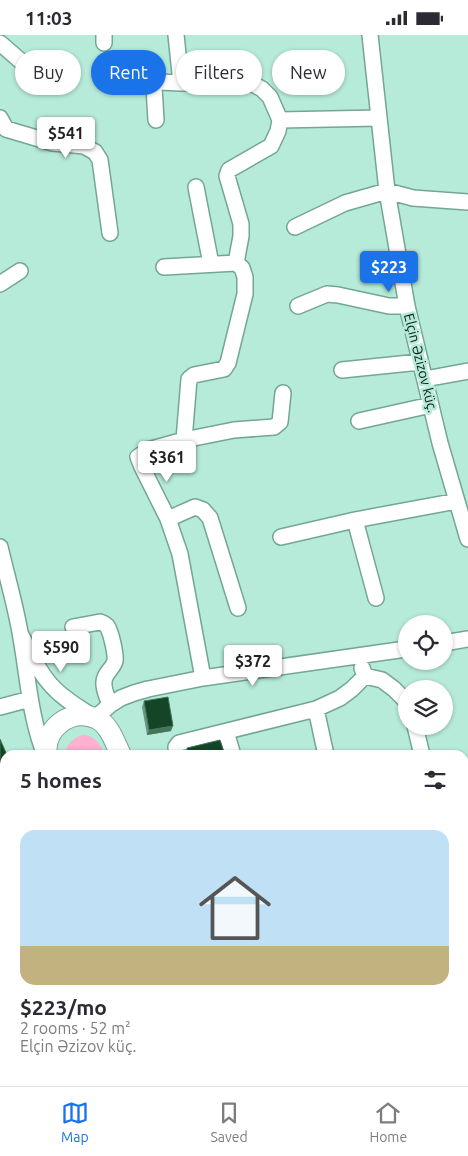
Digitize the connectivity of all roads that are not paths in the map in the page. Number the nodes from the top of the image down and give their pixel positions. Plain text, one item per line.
1 (176, 35) edge
2 (370, 35) edge
3 (0, 43) edge
4 (177, 50) edge
5 (15, 56) edge
6 (176, 83) edge
7 (262, 89) edge
8 (0, 118) edge
9 (379, 118) junction
10 (280, 119) junction
11 (156, 120) dead end
12 (196, 187) dead end
13 (387, 191) junction
14 (468, 202) edge
15 (295, 227) dead end
16 (110, 233) dead end
17 (236, 263) junction
18 (211, 265) junction
19 (164, 267) dead end
20 (20, 271) dead end
21 (0, 284) edge
22 (407, 306) junction
23 (298, 307) dead end
24 (420, 361) junction
25 (342, 370) dead end
26 (468, 371) edge
27 (425, 379) junction
28 (283, 393) dead end
29 (431, 405) junction
30 (360, 421) dead end
31 (184, 441) junction
32 (457, 501) junction
33 (168, 519) junction
34 (355, 521) junction
35 (281, 537) dead end
36 (468, 539) edge
37 (0, 547) edge
38 (376, 597) dead end
39 (238, 608) dead end
40 (73, 627) dead end
41 (21, 635) junction
42 (468, 639) edge
43 (453, 642) edge
44 (398, 650) edge
45 (359, 657) junction
46 (365, 676) junction
47 (203, 678) junction
48 (398, 693) edge
49 (30, 699) junction
50 (110, 705) junction
51 (0, 707) edge
52 (316, 709) junction
53 (95, 718) junction
54 (226, 733) junction
55 (417, 735) edge
56 (44, 750) edge
57 (46, 750) edge
58 (118, 750) edge
59 (176, 750) edge
60 (231, 750) edge
61 (325, 750) edge
62 (421, 750) edge

1 - 4 street
2 - 9 street, Elçin Əzizov küç.
3 - 5 street
6 - 11 street
7 - 10 street
8 - 16 street
9 - 10 street
9 - 13 street, Elçin Əzizov küç.
10 - 17 street
12 - 18 street
13 - 14 street
13 - 15 street
13 - 22 street, Elçin Əzizov küç.
17 - 18 street
17 - 31 street
18 - 19 street
20 - 21 street
22 - 23 street
22 - 24 street, Elçin Əzizov küç.
24 - 25 street
24 - 27 street, Elçin Əzizov küç.
26 - 27 street
27 - 29 street, Elçin Əzizov küç.
28 - 31 street
29 - 30 street
29 - 32 street, Elçin Əzizov küç.
31 - 33 street
32 - 34 street
32 - 36 street, Elçin Əzizov küç.
33 - 39 street
33 - 47 street
34 - 35 street
34 - 38 street
37 - 41 street
40 - 50 street
41 - 49 street
41 - 53 street
42 - 43 street
44 - 45 street
45 - 46 street
45 - 47 street
46 - 48 street
46 - 52 street
47 - 50 street
49 - 51 street
49 - 56 street
50 - 53 street
52 - 54 street
52 - 61 street
53 - 57 main road
53 - 58 main road
54 - 59 street
54 - 60 street
55 - 62 street

